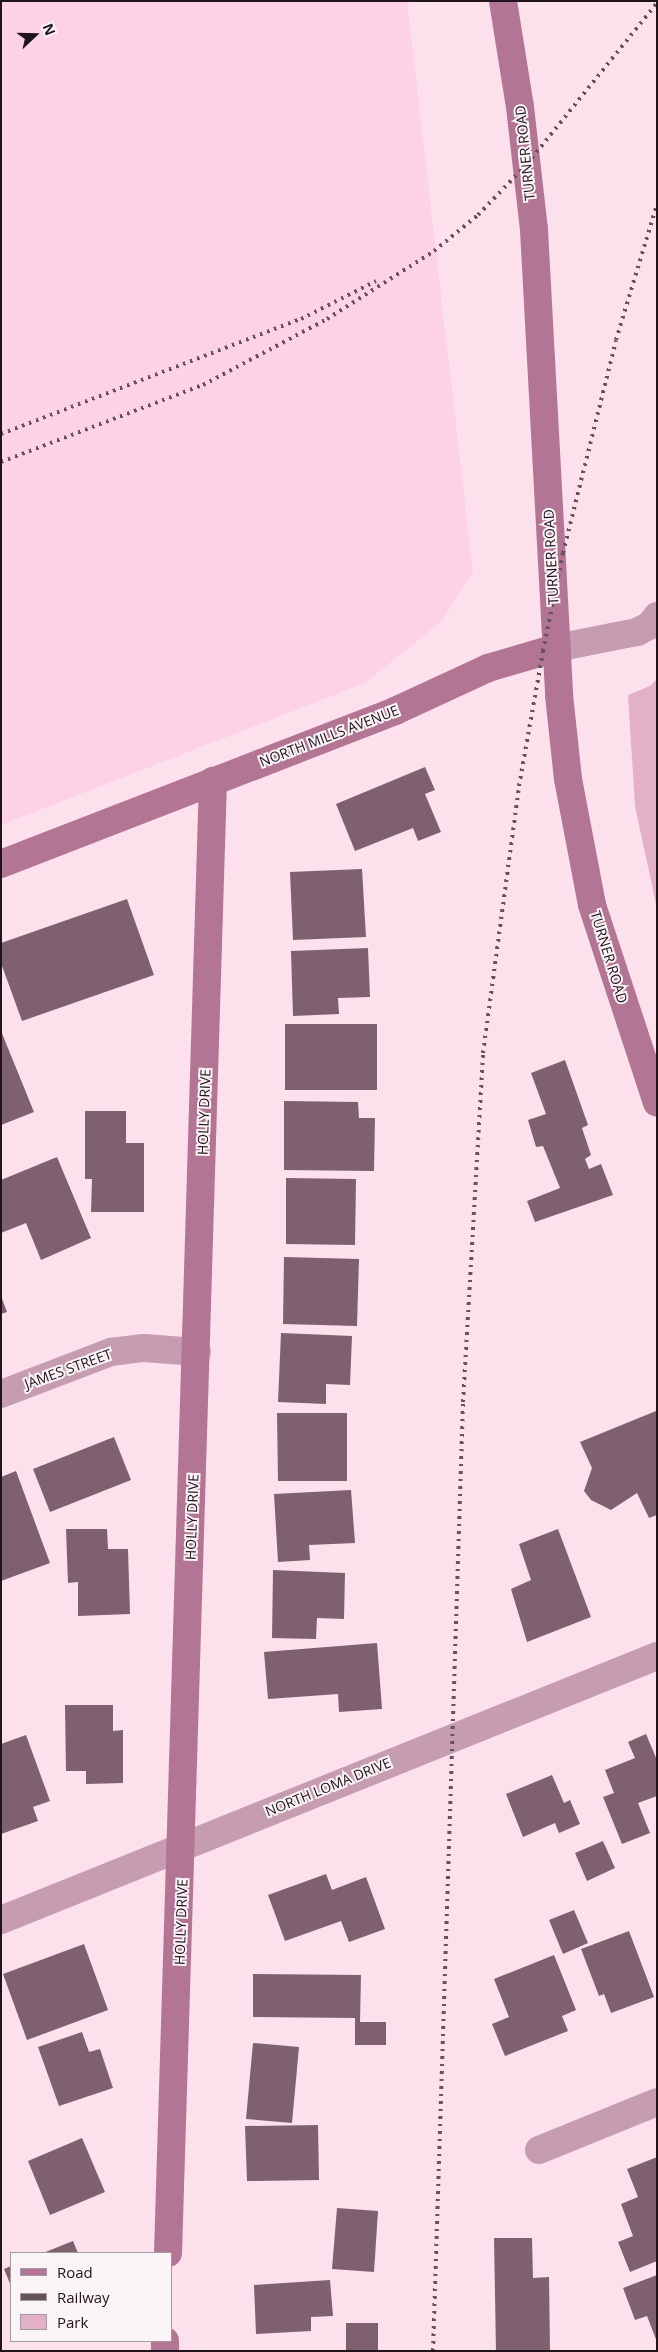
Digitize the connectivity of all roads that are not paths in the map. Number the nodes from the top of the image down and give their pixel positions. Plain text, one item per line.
1 (503, 1) edge
2 (657, 616) edge
3 (556, 648) junction
4 (213, 781) junction
5 (1, 864) edge
6 (657, 1103) edge
7 (197, 1352) junction
8 (1, 1394) edge
9 (657, 1656) edge
10 (183, 1845) junction
11 (1, 1920) edge
12 (657, 2102) edge
13 (539, 2150) dead end
14 (168, 2252) edge

1 - 3 street, TURNER ROAD
2 - 3 street, NORTH MILLS AVENUE
3 - 4 street, NORTH MILLS AVENUE
3 - 6 street, TURNER ROAD
4 - 5 street, NORTH MILLS AVENUE
4 - 7 street, HOLLY DRIVE
7 - 8 street, JAMES STREET
7 - 10 street, HOLLY DRIVE
9 - 10 street, NORTH LOMA DRIVE
10 - 11 street, NORTH LOMA DRIVE
10 - 14 street, HOLLY DRIVE
12 - 13 street

